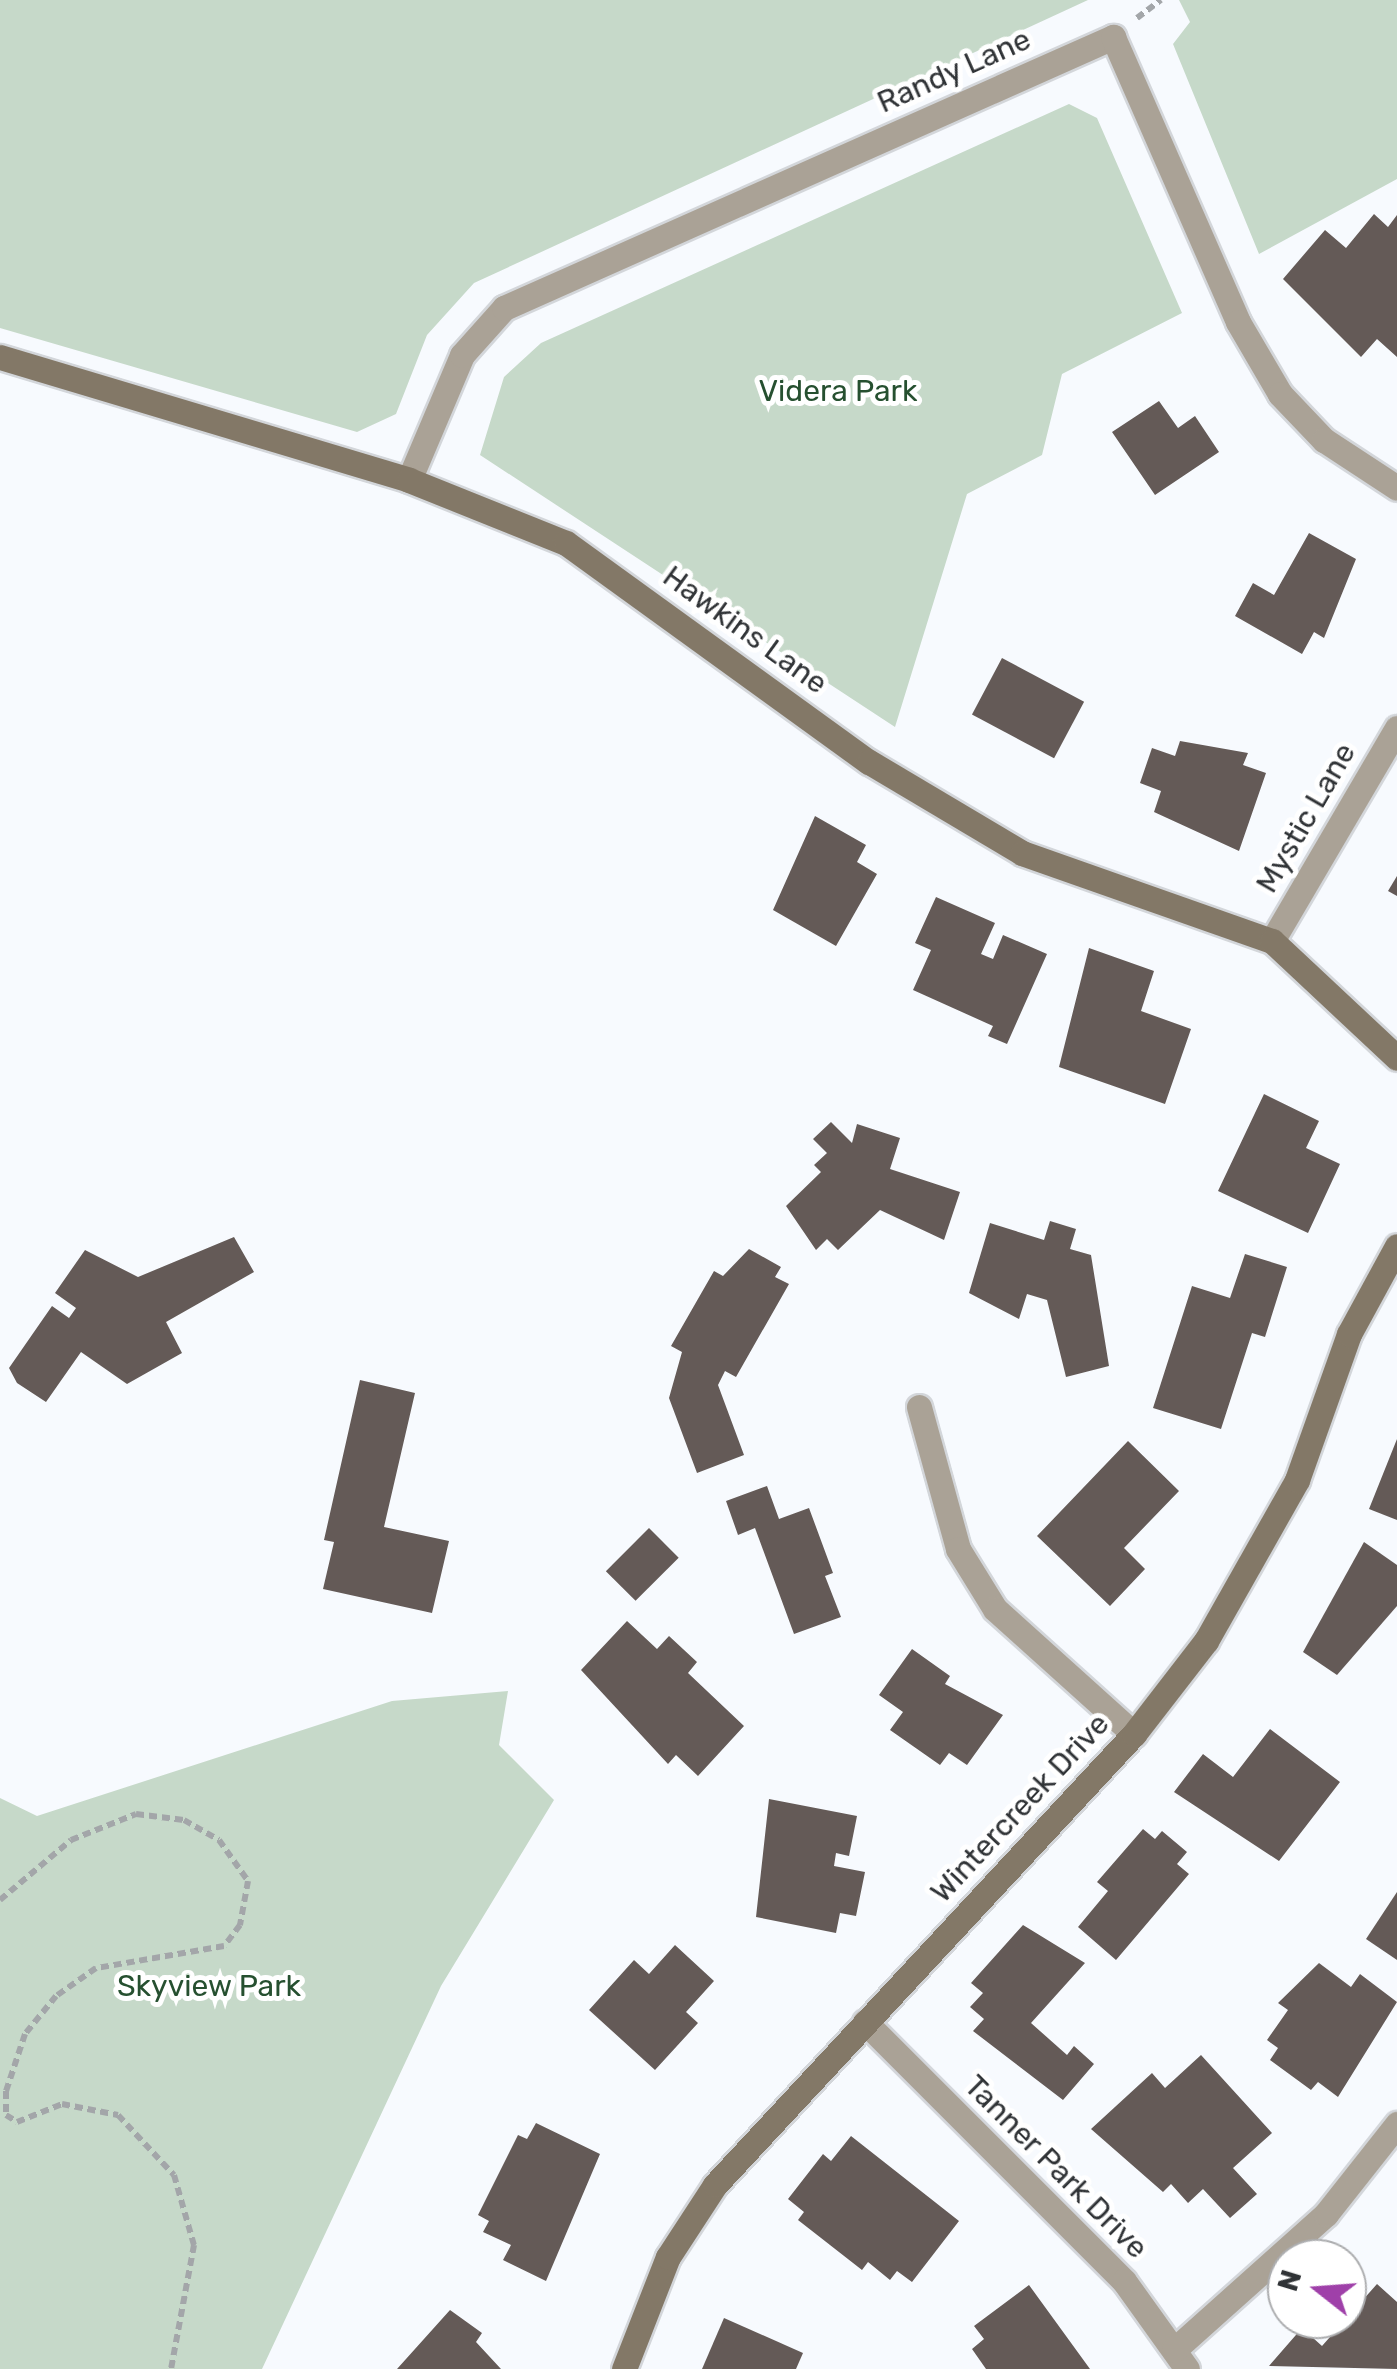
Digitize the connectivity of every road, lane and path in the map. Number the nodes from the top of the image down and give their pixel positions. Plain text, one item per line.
1 (0, 357) edge
2 (408, 480) junction
3 (1397, 488) edge
4 (1397, 728) edge
5 (1272, 942) junction
6 (1397, 1058) edge
7 (1397, 1246) edge
8 (920, 1407) dead end
9 (1134, 1734) junction
10 (0, 1900) edge
11 (865, 2022) junction
12 (1397, 2124) edge
13 (1181, 2360) edge
14 (171, 2369) edge
15 (624, 2369) edge

1 - 2 street, Hawkins Lane
2 - 3 street, Randy Lane
2 - 5 street, Hawkins Lane
4 - 5 street, Mystic Lane
5 - 6 street, Hawkins Lane
7 - 9 street, Wintercreek Drive
8 - 9 street
9 - 11 street, Wintercreek Drive
10 - 14 path
11 - 13 street, Tanner Park Drive
11 - 15 street, Wintercreek Drive
12 - 13 street

